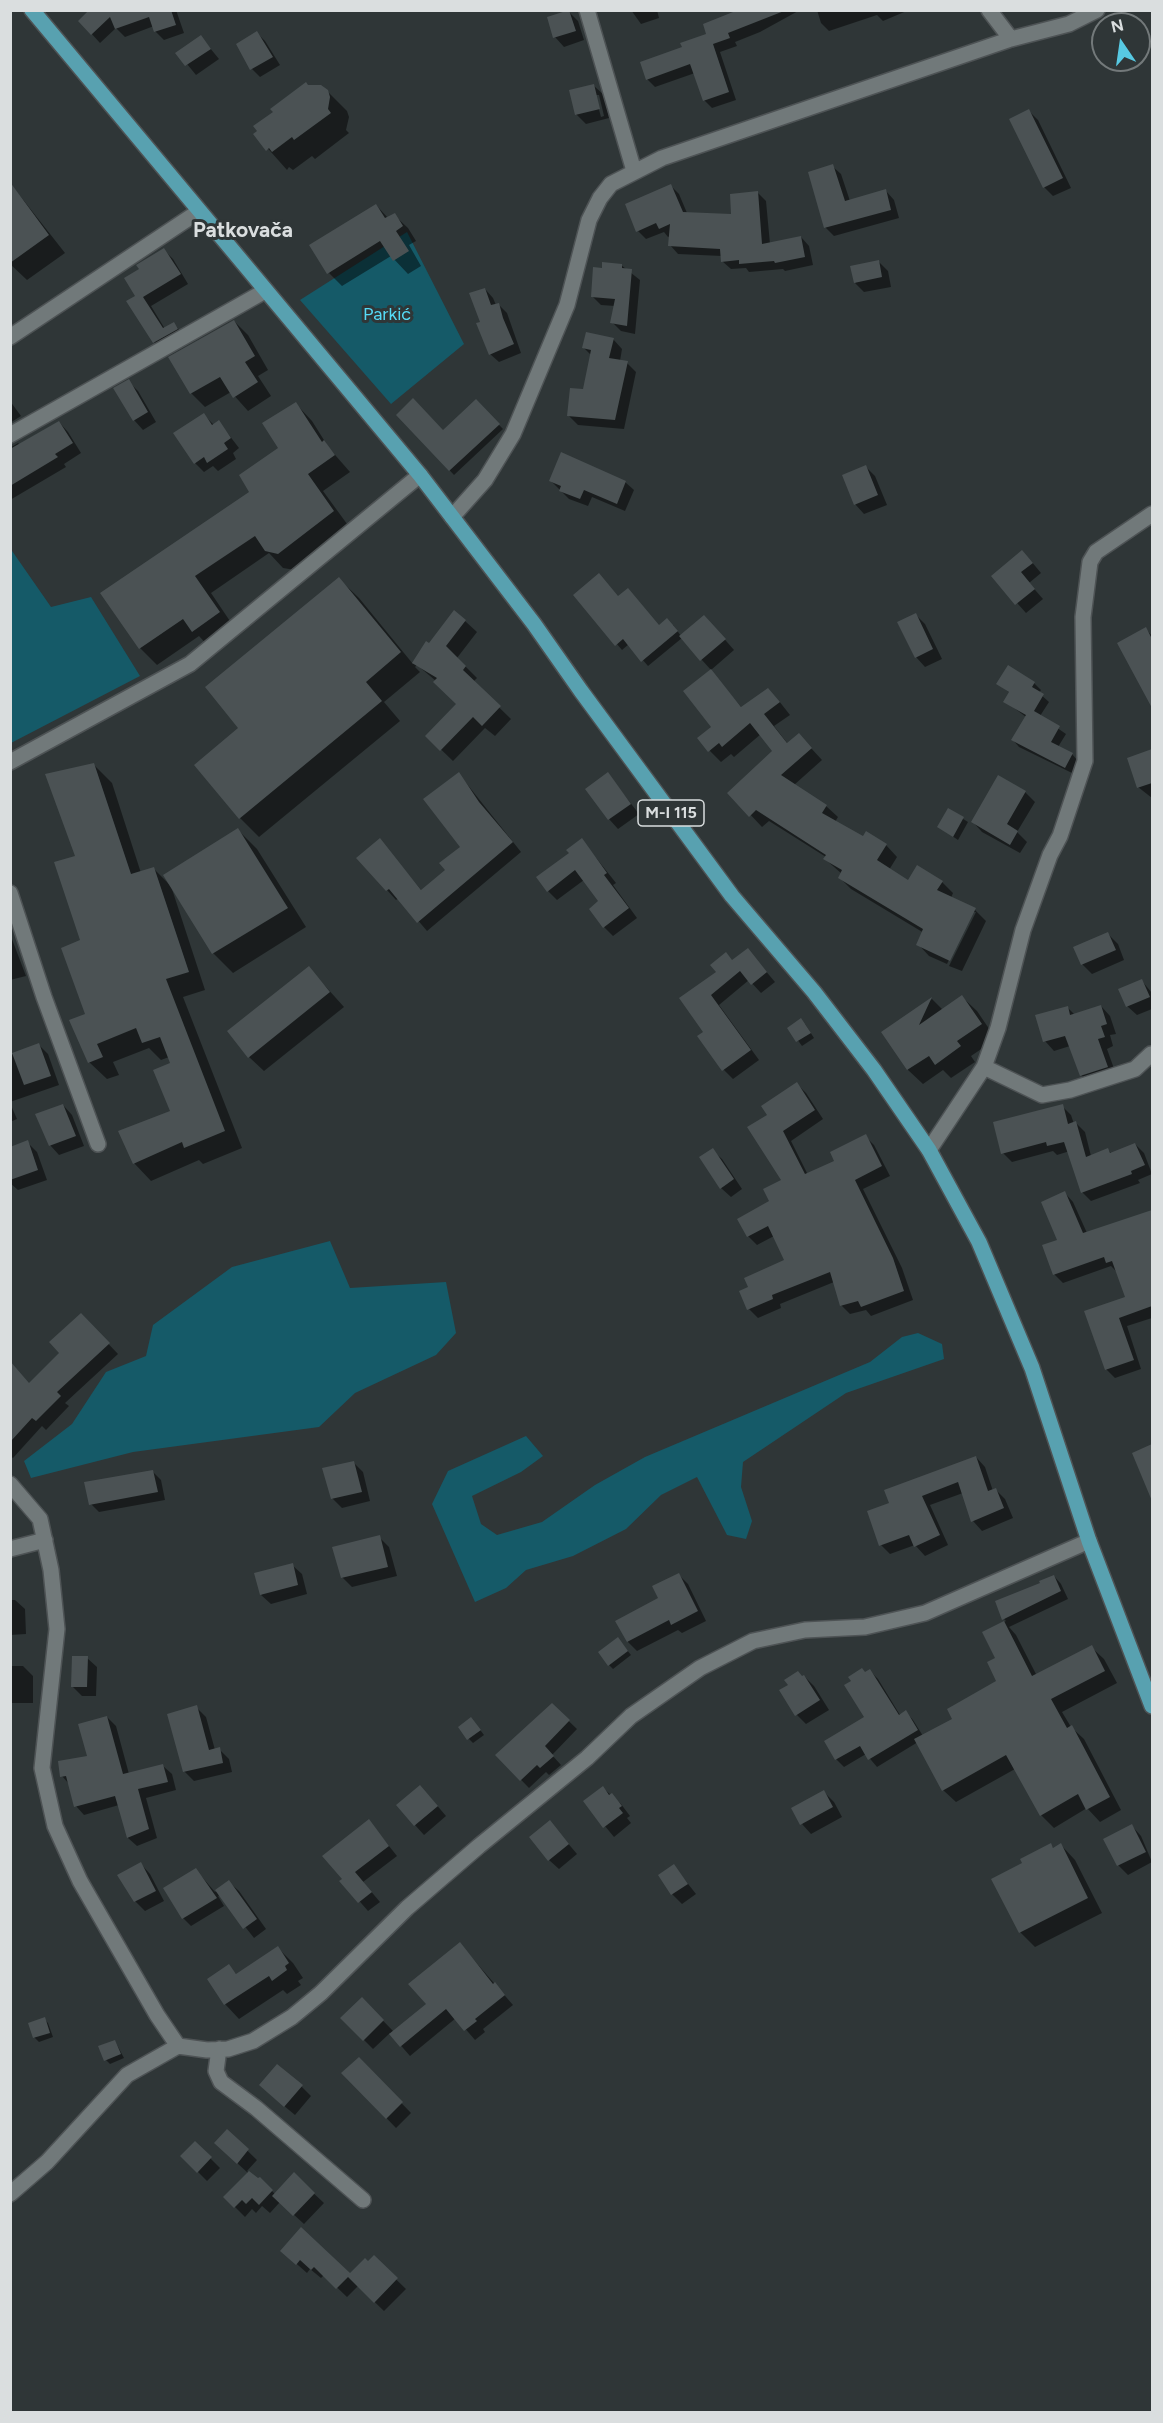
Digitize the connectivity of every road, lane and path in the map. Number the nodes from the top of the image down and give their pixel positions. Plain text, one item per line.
1 (32, 10) edge
2 (587, 10) edge
3 (990, 10) edge
4 (1097, 10) edge
5 (1011, 39) junction
6 (634, 171) junction
7 (198, 212) junction
8 (265, 291) junction
9 (10, 337) edge
10 (10, 435) edge
11 (420, 475) junction
12 (1152, 514) edge
13 (452, 517) junction
14 (10, 762) edge
15 (10, 893) edge
16 (1151, 1054) dead end
17 (984, 1067) junction
18 (98, 1144) dead end
19 (928, 1150) junction
20 (10, 1484) edge
21 (45, 1540) junction
22 (1089, 1541) junction
23 (10, 1549) edge
24 (1152, 1706) edge
25 (178, 2046) junction
26 (219, 2049) junction
27 (10, 2194) edge
28 (363, 2200) dead end

1 - 7 main road, M-I 115
2 - 6 street
3 - 5 street
4 - 5 street
5 - 6 street
6 - 13 street
7 - 8 main road, M-I 115
7 - 9 street
8 - 10 street
8 - 11 main road, M-I 115
11 - 13 main road, M-I 115
11 - 14 street
12 - 17 street
13 - 19 main road, M-I 115
15 - 18 street
16 - 17 street
17 - 19 street
19 - 22 main road, M-I 115
20 - 21 street
21 - 23 street
21 - 25 street
22 - 24 main road, M-I 115
22 - 26 street
25 - 26 street
25 - 27 street
26 - 28 street

